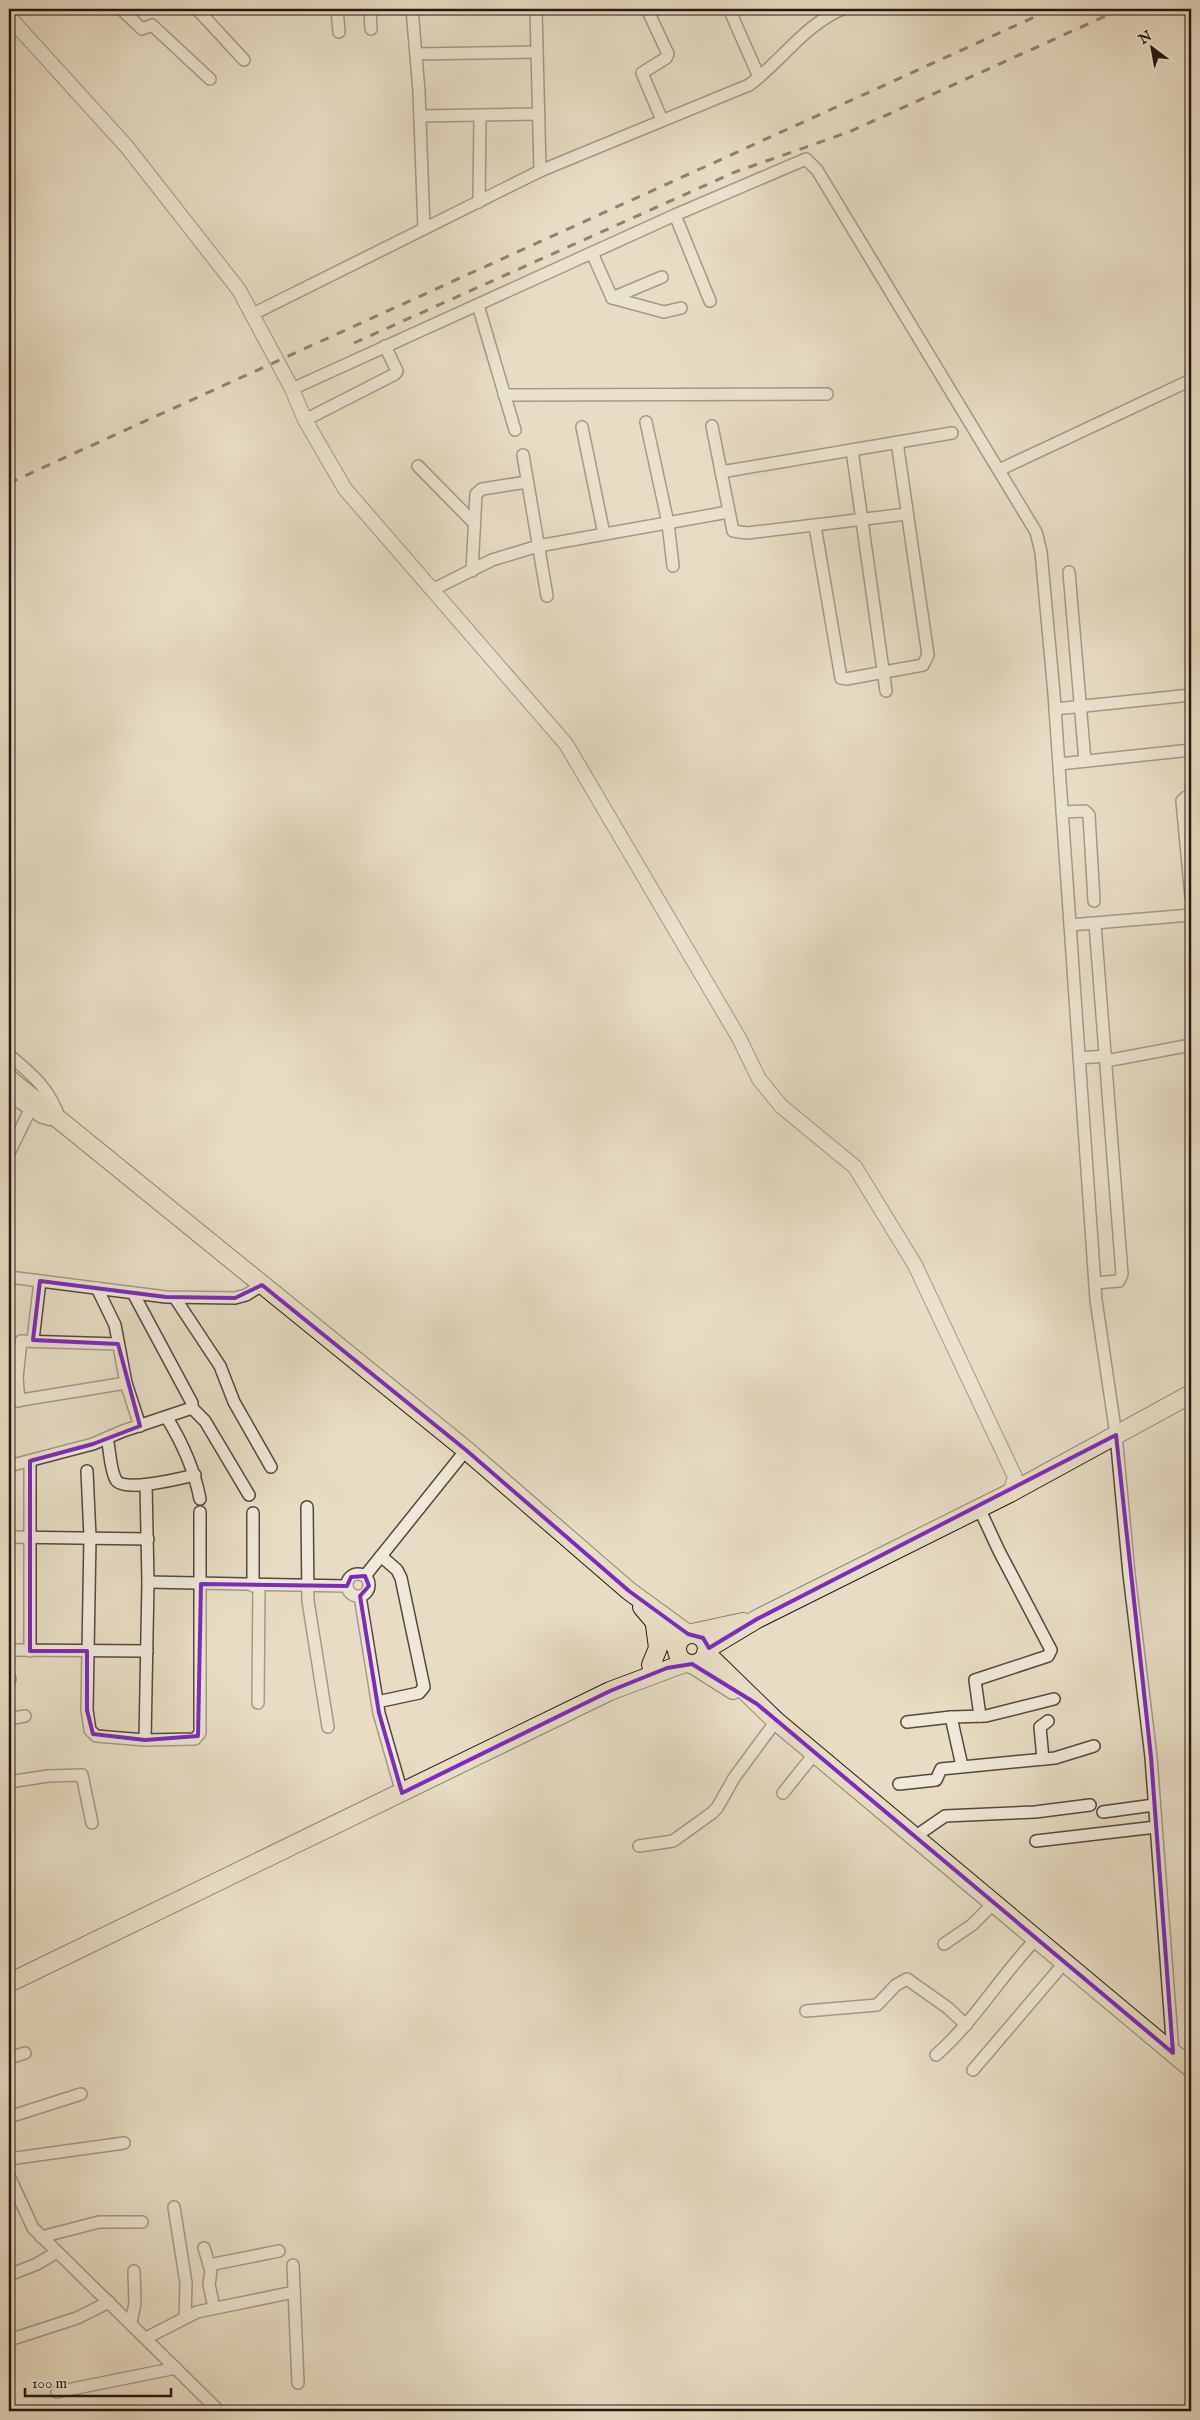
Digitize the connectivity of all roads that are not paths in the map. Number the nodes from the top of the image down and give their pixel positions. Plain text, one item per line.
1 (121, 9) edge
2 (198, 9) edge
3 (337, 9) edge
4 (370, 9) edge
5 (412, 9) edge
6 (536, 9) edge
7 (647, 9) edge
8 (729, 9) edge
9 (842, 9) edge
10 (9, 17) edge
11 (371, 29) dead end
12 (338, 32) dead end
13 (537, 52) junction
14 (416, 54) junction
15 (244, 60) dead end
16 (759, 77) junction
17 (210, 79) dead end
18 (539, 114) junction
19 (480, 115) junction
20 (420, 116) junction
21 (662, 120) junction
22 (540, 171) junction
23 (479, 202) junction
24 (674, 215) junction
25 (424, 229) junction
26 (592, 253) junction
27 (662, 277) dead end
28 (612, 298) junction
29 (710, 301) dead end
30 (478, 305) junction
31 (682, 308) dead end
32 (253, 314) junction
33 (385, 346) junction
34 (1191, 380) edge
35 (292, 390) junction
36 (827, 394) dead end
37 (504, 395) junction
38 (305, 420) junction
39 (646, 422) dead end
40 (712, 426) dead end
41 (582, 428) dead end
42 (515, 430) dead end
43 (952, 433) dead end
44 (897, 442) junction
45 (852, 450) junction
46 (523, 455) dead end
47 (418, 466) dead end
48 (998, 470) junction
49 (721, 472) junction
50 (527, 482) junction
51 (728, 512) junction
52 (907, 514) junction
53 (860, 520) junction
54 (474, 523) junction
55 (668, 523) junction
56 (815, 526) junction
57 (604, 534) junction
58 (538, 546) junction
59 (673, 566) dead end
60 (472, 570) junction
61 (1069, 572) dead end
62 (432, 590) junction
63 (547, 596) dead end
64 (883, 672) junction
65 (886, 691) dead end
66 (1191, 696) edge
67 (1082, 707) junction
68 (1055, 709) junction
69 (1191, 750) edge
70 (1085, 761) junction
71 (1059, 764) junction
72 (1191, 796) edge
73 (1062, 812) junction
74 (1191, 897) edge
75 (1094, 901) dead end
76 (1191, 915) edge
77 (1070, 924) junction
78 (1095, 924) junction
79 (1191, 1045) edge
80 (9, 1055) edge
81 (1079, 1058) junction
82 (1106, 1058) junction
83 (9, 1079) edge
84 (9, 1095) edge
85 (30, 1110) junction
86 (60, 1122) junction
87 (9, 1152) edge
88 (9, 1277) edge
89 (40, 1281) junction
90 (1095, 1283) junction
91 (262, 1285) junction
92 (97, 1288) junction
93 (133, 1293) junction
94 (176, 1298) junction
95 (33, 1340) junction
96 (118, 1344) junction
97 (126, 1383) junction
98 (1191, 1394) edge
99 (14, 1402) edge
100 (192, 1408) junction
101 (167, 1418) junction
102 (140, 1426) junction
103 (1116, 1435) junction
104 (107, 1438) junction
105 (466, 1450) junction
106 (1006, 1455) junction
107 (30, 1461) junction
108 (9, 1466) edge
109 (271, 1467) dead end
110 (87, 1472) dead end
111 (195, 1476) junction
112 (1037, 1478) junction
113 (146, 1485) junction
114 (1010, 1492) junction
115 (249, 1494) dead end
116 (200, 1499) dead end
117 (307, 1507) dead end
118 (979, 1508) junction
119 (200, 1512) dead end
120 (253, 1513) dead end
121 (31, 1536) junction
122 (9, 1537) edge
123 (90, 1537) junction
124 (148, 1539) junction
125 (381, 1556) junction
126 (365, 1576) junction
127 (148, 1582) junction
128 (201, 1584) junction
129 (256, 1586) junction
130 (309, 1586) junction
131 (347, 1586) junction
132 (629, 1591) junction
133 (360, 1596) junction
134 (757, 1619) junction
135 (655, 1625) junction
136 (690, 1633) junction
137 (9, 1650) edge
138 (30, 1651) junction
139 (88, 1651) junction
140 (147, 1651) junction
141 (707, 1651) junction
142 (682, 1656) junction
143 (651, 1665) junction
144 (610, 1691) junction
145 (1054, 1698) dead end
146 (378, 1702) junction
147 (258, 1703) dead end
148 (757, 1704) junction
149 (25, 1716) dead end
150 (980, 1716) junction
151 (951, 1717) junction
152 (9, 1719) edge
153 (776, 1721) junction
154 (1048, 1721) dead end
155 (906, 1722) dead end
156 (328, 1727) dead end
157 (145, 1740) junction
158 (1094, 1746) dead end
159 (815, 1753) junction
160 (1042, 1759) junction
161 (962, 1766) junction
162 (9, 1782) edge
163 (899, 1784) dead end
164 (402, 1792) junction
165 (783, 1794) dead end
166 (1090, 1805) dead end
167 (1154, 1805) junction
168 (1103, 1812) dead end
169 (92, 1823) dead end
170 (1156, 1827) junction
171 (916, 1836) junction
172 (1036, 1841) dead end
173 (639, 1846) dead end
174 (994, 1903) junction
175 (1037, 1938) junction
176 (944, 1944) dead end
177 (1065, 1962) junction
178 (9, 1983) edge
179 (806, 2011) dead end
180 (966, 2025) junction
181 (24, 2053) dead end
182 (1173, 2053) junction
183 (936, 2055) dead end
184 (9, 2058) edge
185 (1191, 2068) edge
186 (973, 2070) dead end
187 (81, 2094) dead end
188 (9, 2117) edge
189 (124, 2143) dead end
190 (9, 2159) edge
191 (9, 2176) edge
192 (174, 2207) dead end
193 (142, 2222) dead end
194 (41, 2237) junction
195 (204, 2248) dead end
196 (278, 2250) dead end
197 (57, 2252) junction
198 (209, 2264) junction
199 (292, 2265) dead end
200 (134, 2271) dead end
201 (9, 2275) edge
202 (294, 2292) junction
203 (109, 2302) junction
204 (214, 2308) junction
205 (185, 2318) junction
206 (131, 2324) junction
207 (146, 2338) junction
208 (9, 2340) edge
209 (176, 2368) junction
210 (298, 2383) dead end
211 (57, 2392) dead end
212 (220, 2411) edge

1 - 17 street
2 - 15 street
3 - 12 street
4 - 11 street
5 - 14 street
6 - 13 street
7 - 21 street
8 - 16 street
9 - 16 street
10 - 32 street
13 - 14 street
13 - 18 street
14 - 20 street
16 - 21 street
18 - 19 street
18 - 22 street
19 - 20 street
19 - 23 street
20 - 25 street
21 - 22 street
22 - 23 street
23 - 25 street
24 - 26 street
24 - 29 street
24 - 48 street
25 - 32 street
26 - 28 street
26 - 30 street
27 - 28 street
28 - 31 street
30 - 33 street
30 - 37 street
32 - 35 street
33 - 35 street
33 - 38 street
34 - 48 street
35 - 38 street
36 - 37 street
37 - 42 street
38 - 62 street
39 - 55 street
40 - 49 street
41 - 57 street
43 - 44 street
44 - 45 street
44 - 52 street
45 - 49 street
45 - 53 street
46 - 50 street
47 - 54 street
48 - 68 street
49 - 51 street
50 - 54 street
50 - 58 street
51 - 55 street
51 - 56 street
52 - 53 street
52 - 64 street
53 - 56 street
53 - 64 street
54 - 60 street
55 - 57 street
55 - 59 street
56 - 64 street
57 - 58 street
58 - 60 street
58 - 63 street
60 - 62 street
61 - 67 street
62 - 106 street
64 - 65 street
66 - 67 street
67 - 68 street
67 - 70 street
68 - 71 street
69 - 70 street
70 - 71 street
71 - 73 street
72 - 74 street
73 - 75 street
73 - 77 street
76 - 78 street
77 - 78 street
77 - 81 street
78 - 82 street
79 - 82 street
80 - 86 street
81 - 82 street
81 - 90 street
82 - 90 street
83 - 86 highway
84 - 85 street
85 - 86 street
85 - 87 street
86 - 91 highway
88 - 89 street
89 - 92 street
89 - 95 street
90 - 103 street
91 - 94 street
91 - 105 highway
92 - 93 street
92 - 96 street
93 - 94 street
93 - 100 street
94 - 109 street
95 - 96 street
95 - 99 street
96 - 97 street
97 - 99 street
97 - 102 street
98 - 103 highway
100 - 101 street
100 - 115 street
101 - 102 street
101 - 111 street
102 - 104 street
103 - 112 highway
103 - 167 street
104 - 107 street
104 - 113 street
105 - 125 street
105 - 132 highway
106 - 112 street
106 - 114 street
107 - 108 street
107 - 121 street
110 - 123 street
111 - 113 street
111 - 116 street
112 - 114 highway
113 - 124 street
114 - 118 highway
117 - 130 street
118 - 134 highway
118 - 150 street
119 - 128 street
120 - 129 street
121 - 122 street
121 - 123 street
121 - 138 street
123 - 124 street
123 - 139 street
124 - 127 street
125 - 126 street
125 - 146 street
126 - 131 street
126 - 133 street
127 - 128 street
127 - 140 street
128 - 129 street
128 - 157 street
129 - 130 street
129 - 147 street
130 - 131 street
130 - 156 street
131 - 133 street
132 - 135 highway
132 - 136 highway
133 - 146 street
134 - 136 highway
134 - 141 highway
135 - 142 highway
135 - 143 highway
136 - 141 highway
136 - 142 highway
137 - 138 street
138 - 139 street
139 - 140 street
139 - 157 street
140 - 157 street
141 - 142 highway
141 - 148 highway
142 - 143 highway
142 - 144 highway
142 - 148 highway
143 - 144 highway
144 - 164 highway
145 - 150 street
146 - 164 street
148 - 153 highway
149 - 152 street
150 - 151 street
151 - 155 street
151 - 161 street
153 - 159 highway
153 - 173 street
154 - 160 street
158 - 160 street
159 - 165 street
159 - 171 highway
160 - 161 street
161 - 163 street
162 - 169 street
164 - 178 highway
166 - 171 street
167 - 168 street
167 - 170 street
170 - 172 street
170 - 182 street
171 - 174 highway
174 - 175 highway
174 - 176 street
175 - 177 highway
175 - 180 street
177 - 182 highway
177 - 186 street
179 - 180 street
180 - 183 street
181 - 184 street
182 - 185 highway
187 - 188 street
189 - 190 street
191 - 194 street
192 - 205 street
193 - 194 street
194 - 197 street
195 - 198 street
196 - 198 street
197 - 201 street
197 - 203 street
198 - 204 street
199 - 202 street
200 - 206 street
202 - 204 street
202 - 210 street
203 - 206 street
203 - 208 street
204 - 205 street
205 - 207 street
206 - 207 street
207 - 209 street
209 - 211 street
209 - 212 street

